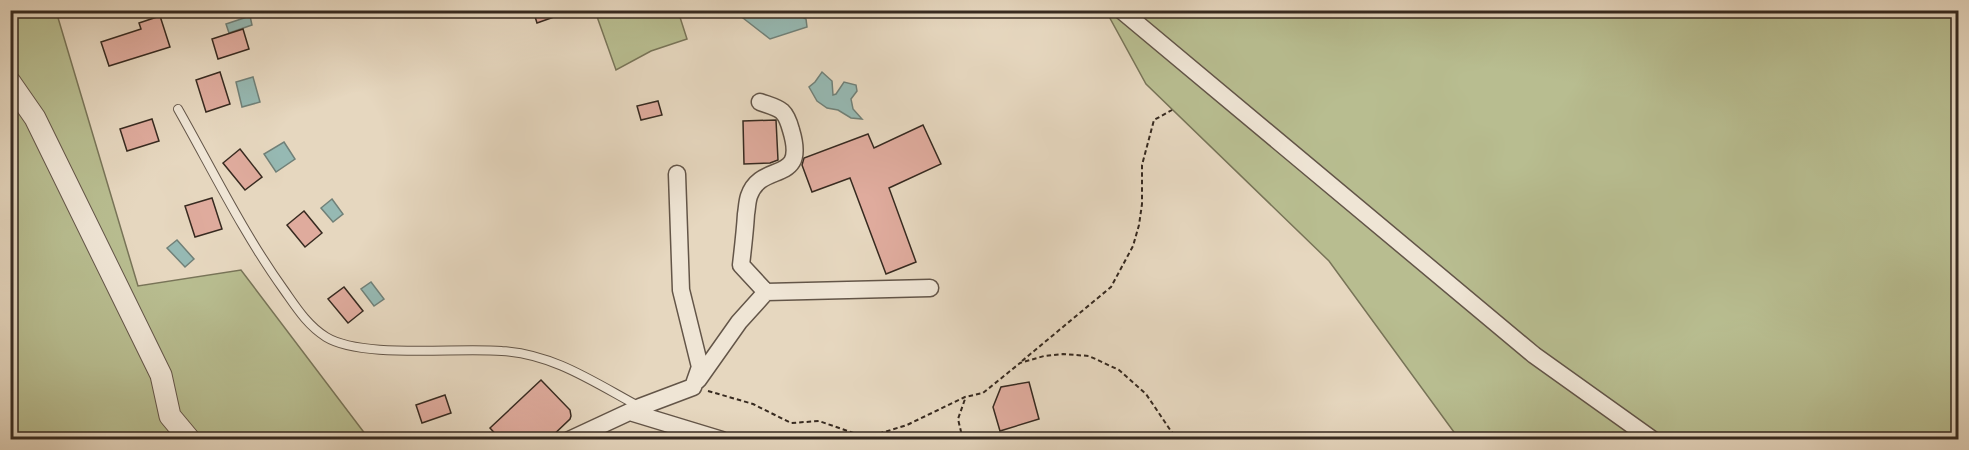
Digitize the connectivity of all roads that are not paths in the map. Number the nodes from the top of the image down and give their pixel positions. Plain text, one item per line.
1 (1121, 10) edge
2 (10, 81) edge
3 (760, 102) dead end
4 (178, 109) dead end
5 (677, 174) dead end
6 (930, 288) dead end
7 (766, 292) junction
8 (693, 387) junction
9 (635, 409) junction
10 (190, 440) edge
11 (569, 440) edge
12 (722, 440) edge
13 (1653, 440) edge

1 - 13 street
2 - 10 street
3 - 7 street
4 - 9 lane
5 - 8 street
6 - 7 street
7 - 8 street
8 - 9 street
9 - 11 street
9 - 12 street

